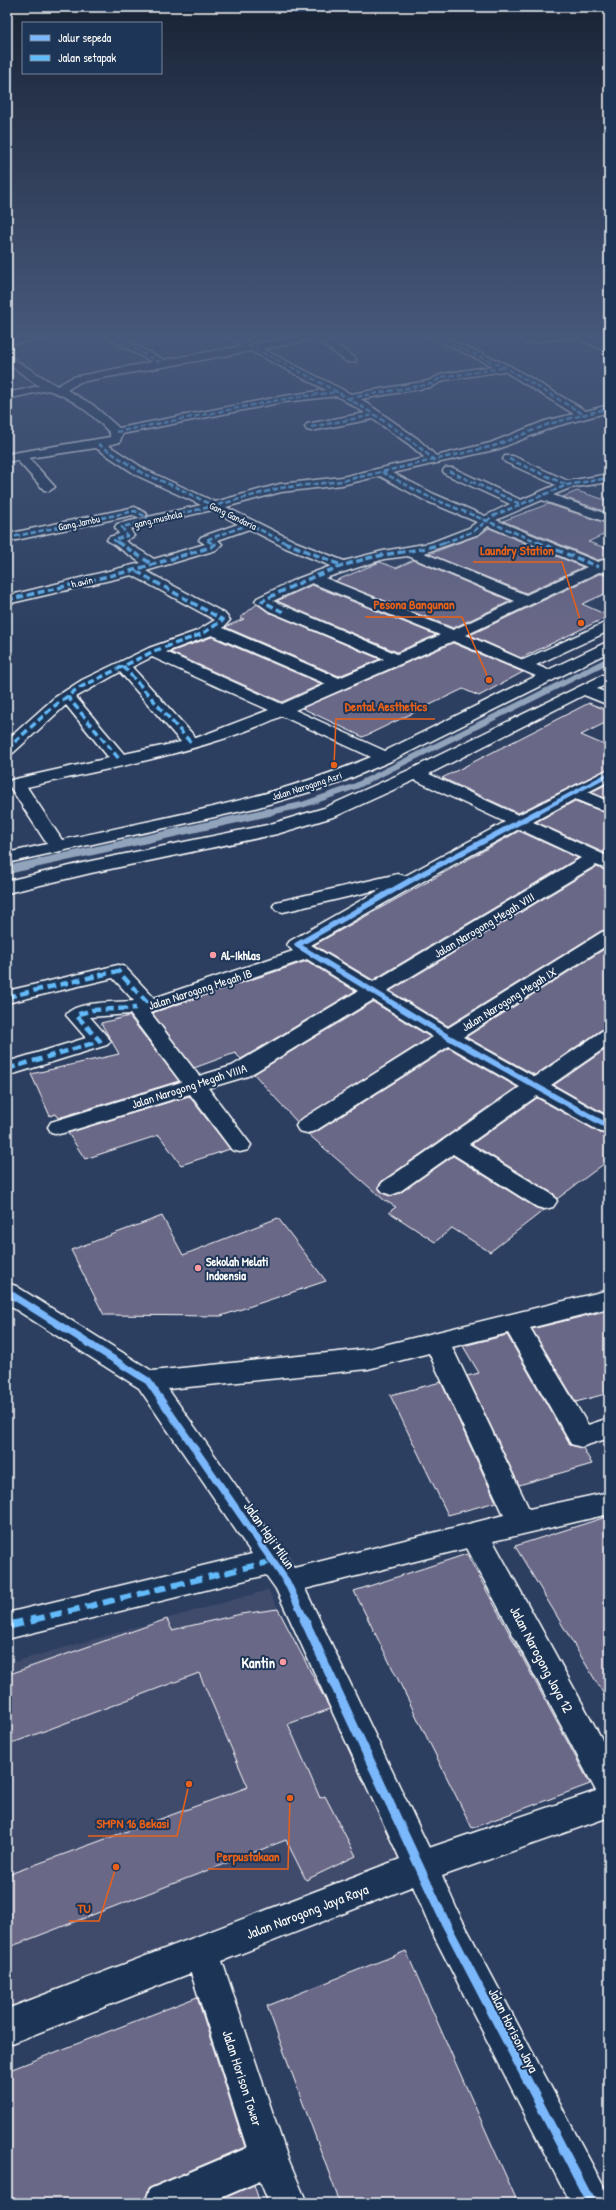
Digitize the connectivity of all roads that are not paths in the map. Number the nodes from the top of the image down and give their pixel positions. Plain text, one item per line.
1 (116, 437) edge
2 (407, 437) edge
3 (516, 437) edge
4 (98, 444) junction
5 (20, 456) junction
6 (7, 458) edge
7 (433, 459) junction
8 (508, 459) dead end
9 (449, 471) dead end
10 (382, 472) junction
11 (609, 478) edge
12 (567, 484) junction
13 (49, 487) dead end
14 (543, 496) junction
15 (520, 504) junction
16 (214, 506) junction
17 (609, 519) edge
18 (148, 521) junction
19 (486, 522) junction
20 (250, 524) junction
21 (7, 538) edge
22 (410, 552) junction
23 (152, 564) junction
24 (343, 566) junction
25 (606, 567) edge
26 (134, 570) junction
27 (312, 578) junction
28 (7, 600) edge
29 (525, 600) junction
30 (609, 625) edge
31 (212, 629) junction
32 (454, 635) junction
33 (609, 646) edge
34 (153, 652) junction
35 (397, 659) junction
36 (123, 666) junction
37 (523, 666) junction
38 (548, 676) junction
39 (609, 677) edge
40 (339, 684) junction
41 (585, 690) junction
42 (67, 696) junction
43 (609, 700) edge
44 (281, 711) junction
45 (192, 744) junction
46 (7, 749) edge
47 (385, 757) junction
48 (120, 760) junction
49 (416, 774) junction
50 (609, 774) edge
51 (12, 779) edge
52 (574, 793) junction
53 (609, 808) edge
54 (520, 823) junction
55 (57, 846) junction
56 (7, 858) edge
57 (602, 861) edge
58 (420, 875) junction
59 (7, 887) edge
60 (283, 906) dead end
61 (609, 936) edge
62 (309, 952) junction
63 (373, 992) junction
64 (7, 996) edge
65 (143, 1007) junction
66 (609, 1035) edge
67 (448, 1037) junction
68 (7, 1069) edge
69 (197, 1086) junction
70 (535, 1087) junction
71 (307, 1126) dead end
72 (60, 1127) dead end
73 (609, 1127) edge
74 (453, 1144) junction
75 (240, 1145) dead end
76 (390, 1187) dead end
77 (545, 1201) dead end
78 (7, 1292) edge
79 (609, 1299) edge
80 (515, 1322) junction
81 (437, 1342) junction
82 (148, 1381) junction
83 (609, 1428) edge
84 (609, 1503) edge
85 (522, 1523) junction
86 (475, 1535) junction
87 (280, 1571) junction
88 (7, 1626) edge
89 (609, 1783) edge
90 (609, 1802) edge
91 (421, 1866) junction
92 (201, 1952) junction
93 (7, 2028) edge
94 (269, 2158) junction
95 (164, 2203) edge
96 (288, 2203) edge
97 (591, 2203) edge

1 - 4 street
2 - 7 street
3 - 7 street, gang.mushola
4 - 5 street
4 - 16 street, Gang Gandaria
5 - 6 street
5 - 13 street
7 - 10 street, gang.mushola
8 - 12 street
9 - 15 street
10 - 16 street, gang.mushola
10 - 19 street
11 - 12 street
12 - 14 street
14 - 15 street
14 - 17 street
15 - 19 street
16 - 18 street, gang.mushola
16 - 20 street, Gang Gandaria
18 - 21 street, Gang.Jambu
18 - 23 street, gang.mushola
19 - 22 street
19 - 25 street
20 - 23 street, h.awin
20 - 24 street, Gang Gandaria
22 - 24 street
22 - 29 street
23 - 26 street, h.awin
24 - 27 street
25 - 29 street
26 - 28 street, h.awin
26 - 31 street
27 - 32 street
27 - 35 street
29 - 32 street
30 - 37 street
31 - 34 street
31 - 40 street
32 - 35 street
32 - 37 street
33 - 38 street, Jalan Narogong Asri
34 - 36 street
34 - 44 street
35 - 40 street
36 - 42 street
36 - 45 street
37 - 38 street
38 - 47 street, Jalan Narogong Asri
39 - 41 street
40 - 44 street
41 - 43 street
41 - 49 street
42 - 46 street
42 - 48 street
44 - 45 street
44 - 47 street
45 - 48 street
47 - 55 street, Jalan Narogong Asri
48 - 51 street
49 - 54 street
49 - 59 street
50 - 52 street
51 - 55 street
52 - 53 street
52 - 54 street
54 - 57 street
54 - 58 street
55 - 56 street, Jalan Narogong Asri
57 - 63 street, Jalan Narogong Megah VIII
58 - 60 street
58 - 62 street
61 - 67 street, Jalan Narogong Megah IX
62 - 63 street
62 - 65 street, Jalan Narogong Megah IB
63 - 67 street
63 - 69 street, Jalan Narogong Megah VIIIA
64 - 65 street
65 - 68 street, Jalan Narogong Megah IB
65 - 69 street
66 - 70 street
67 - 70 street
67 - 71 street, Jalan Narogong Megah IX
69 - 72 street, Jalan Narogong Megah VIIIA
69 - 75 street
70 - 73 street
70 - 74 street
74 - 76 street
74 - 77 street
78 - 82 street, Jalan Haji Milun
79 - 80 street
80 - 81 street
80 - 83 street
81 - 82 street
81 - 85 street
82 - 87 street, Jalan Haji Milun
84 - 85 street
85 - 86 street
86 - 87 street
86 - 89 street, Jalan Narogong Jaya 12
87 - 88 street
87 - 91 street, Jalan Haji Milun
90 - 91 street, Jalan Narogong Jaya Raya
91 - 92 street, Jalan Narogong Jaya Raya
91 - 97 street, Jalan Horison Jaya
92 - 93 street, Jalan Narogong Jaya Raya
92 - 94 street, Jalan Horison Tower
94 - 95 street
94 - 96 street, Jalan Horison Tower

